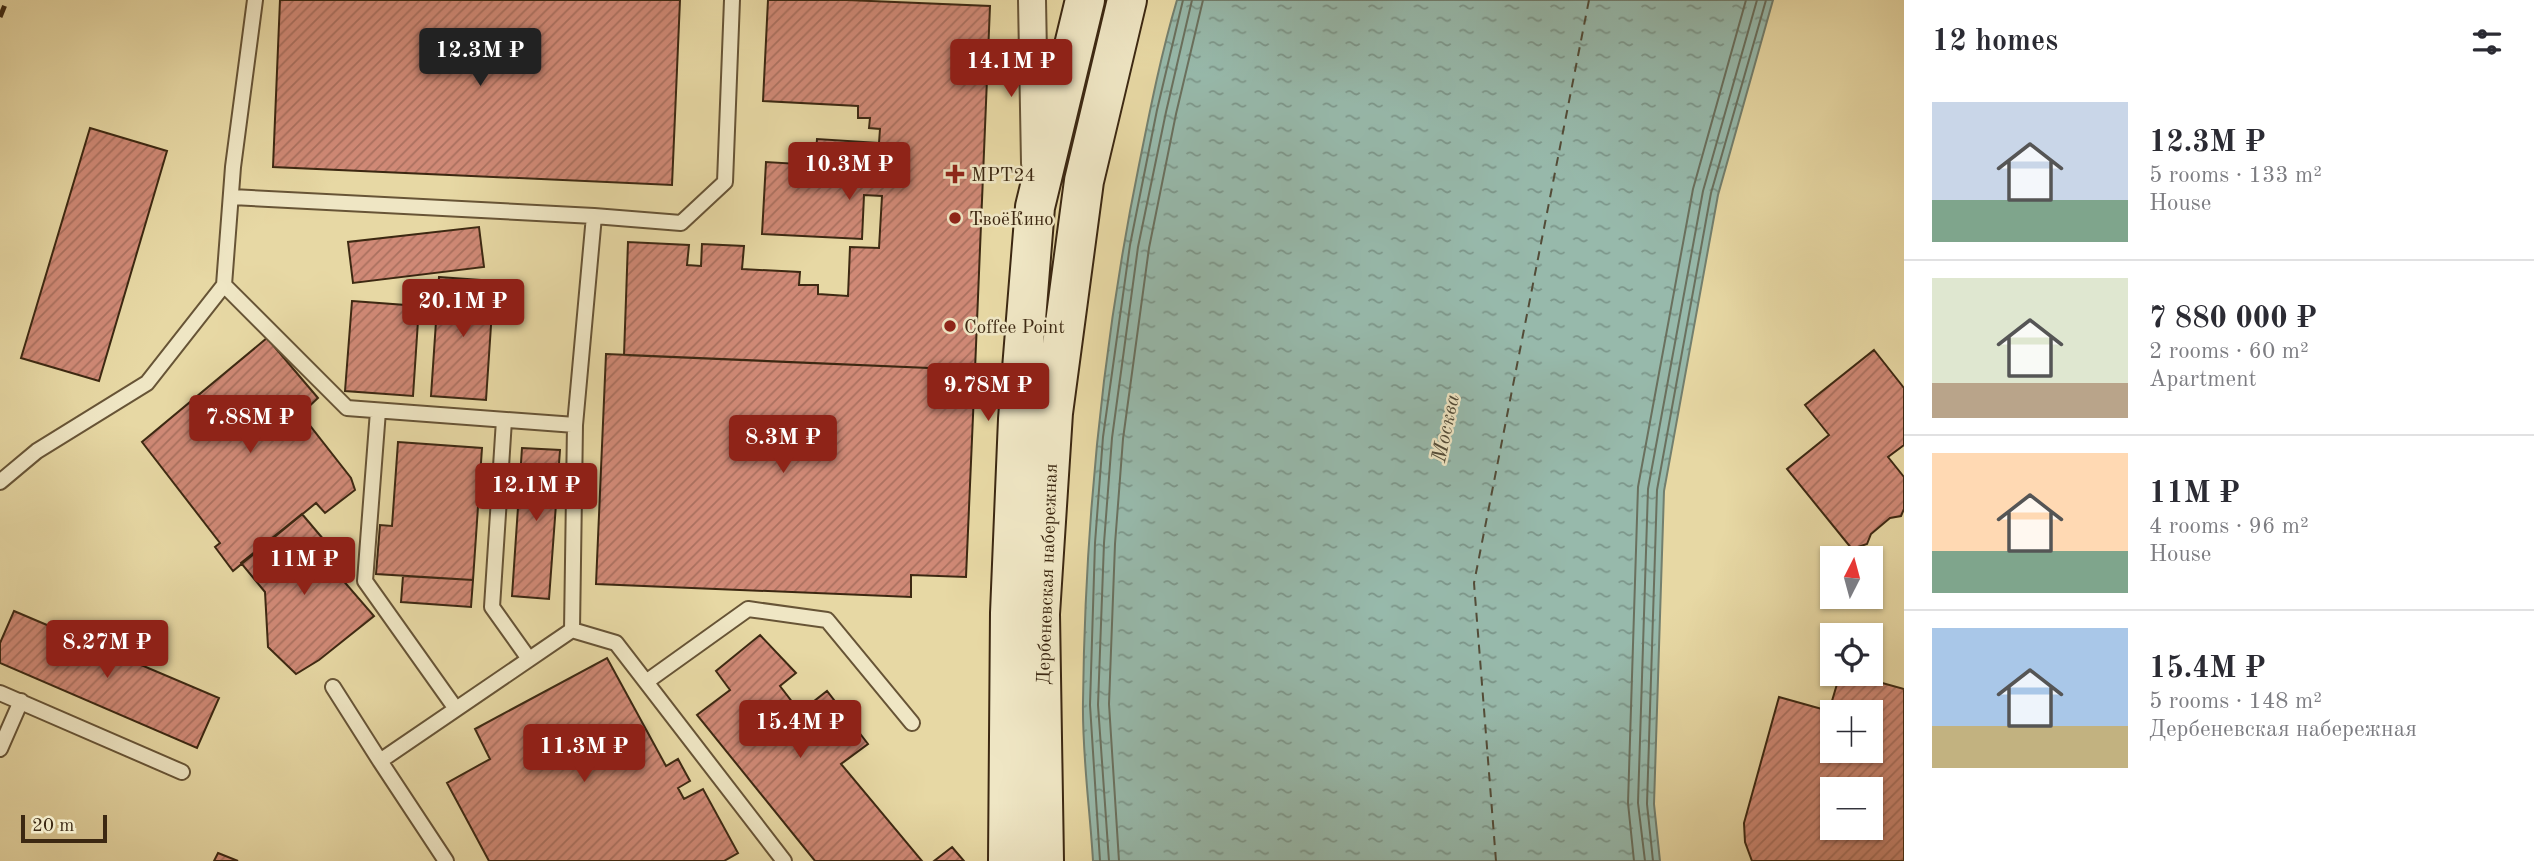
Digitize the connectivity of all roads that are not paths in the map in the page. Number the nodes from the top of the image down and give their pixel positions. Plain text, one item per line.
1 (255, 0) edge
2 (732, 0) edge
3 (1032, 0) edge
4 (1085, 0) edge
5 (1126, 0) edge
6 (232, 197) junction
7 (1036, 197) junction
8 (594, 216) junction
9 (224, 285) junction
10 (378, 411) junction
11 (503, 420) junction
12 (575, 425) junction
13 (0, 482) edge
14 (572, 630) junction
15 (529, 659) junction
16 (646, 682) junction
17 (334, 687) dead end
18 (0, 693) edge
19 (21, 701) junction
20 (456, 709) junction
21 (912, 723) dead end
22 (0, 749) edge
23 (380, 761) junction
24 (182, 772) dead end
25 (446, 861) edge
26 (784, 861) edge
27 (1008, 861) edge
28 (1044, 861) edge

1 - 6 lane
2 - 8 lane
3 - 7 street
4 - 7 main road, Дербеневская набережная
5 - 28 main road, Дербеневская набережная
6 - 8 lane
6 - 9 lane
7 - 27 main road, Дербеневская набережная
8 - 12 lane
9 - 10 lane
9 - 13 lane
10 - 11 lane
10 - 20 lane
11 - 12 lane
11 - 15 lane
12 - 14 lane
14 - 15 lane
14 - 16 lane
15 - 20 lane
16 - 21 lane
16 - 26 lane
17 - 23 lane
18 - 19 lane
19 - 22 lane
19 - 24 lane
20 - 23 lane
23 - 25 lane

